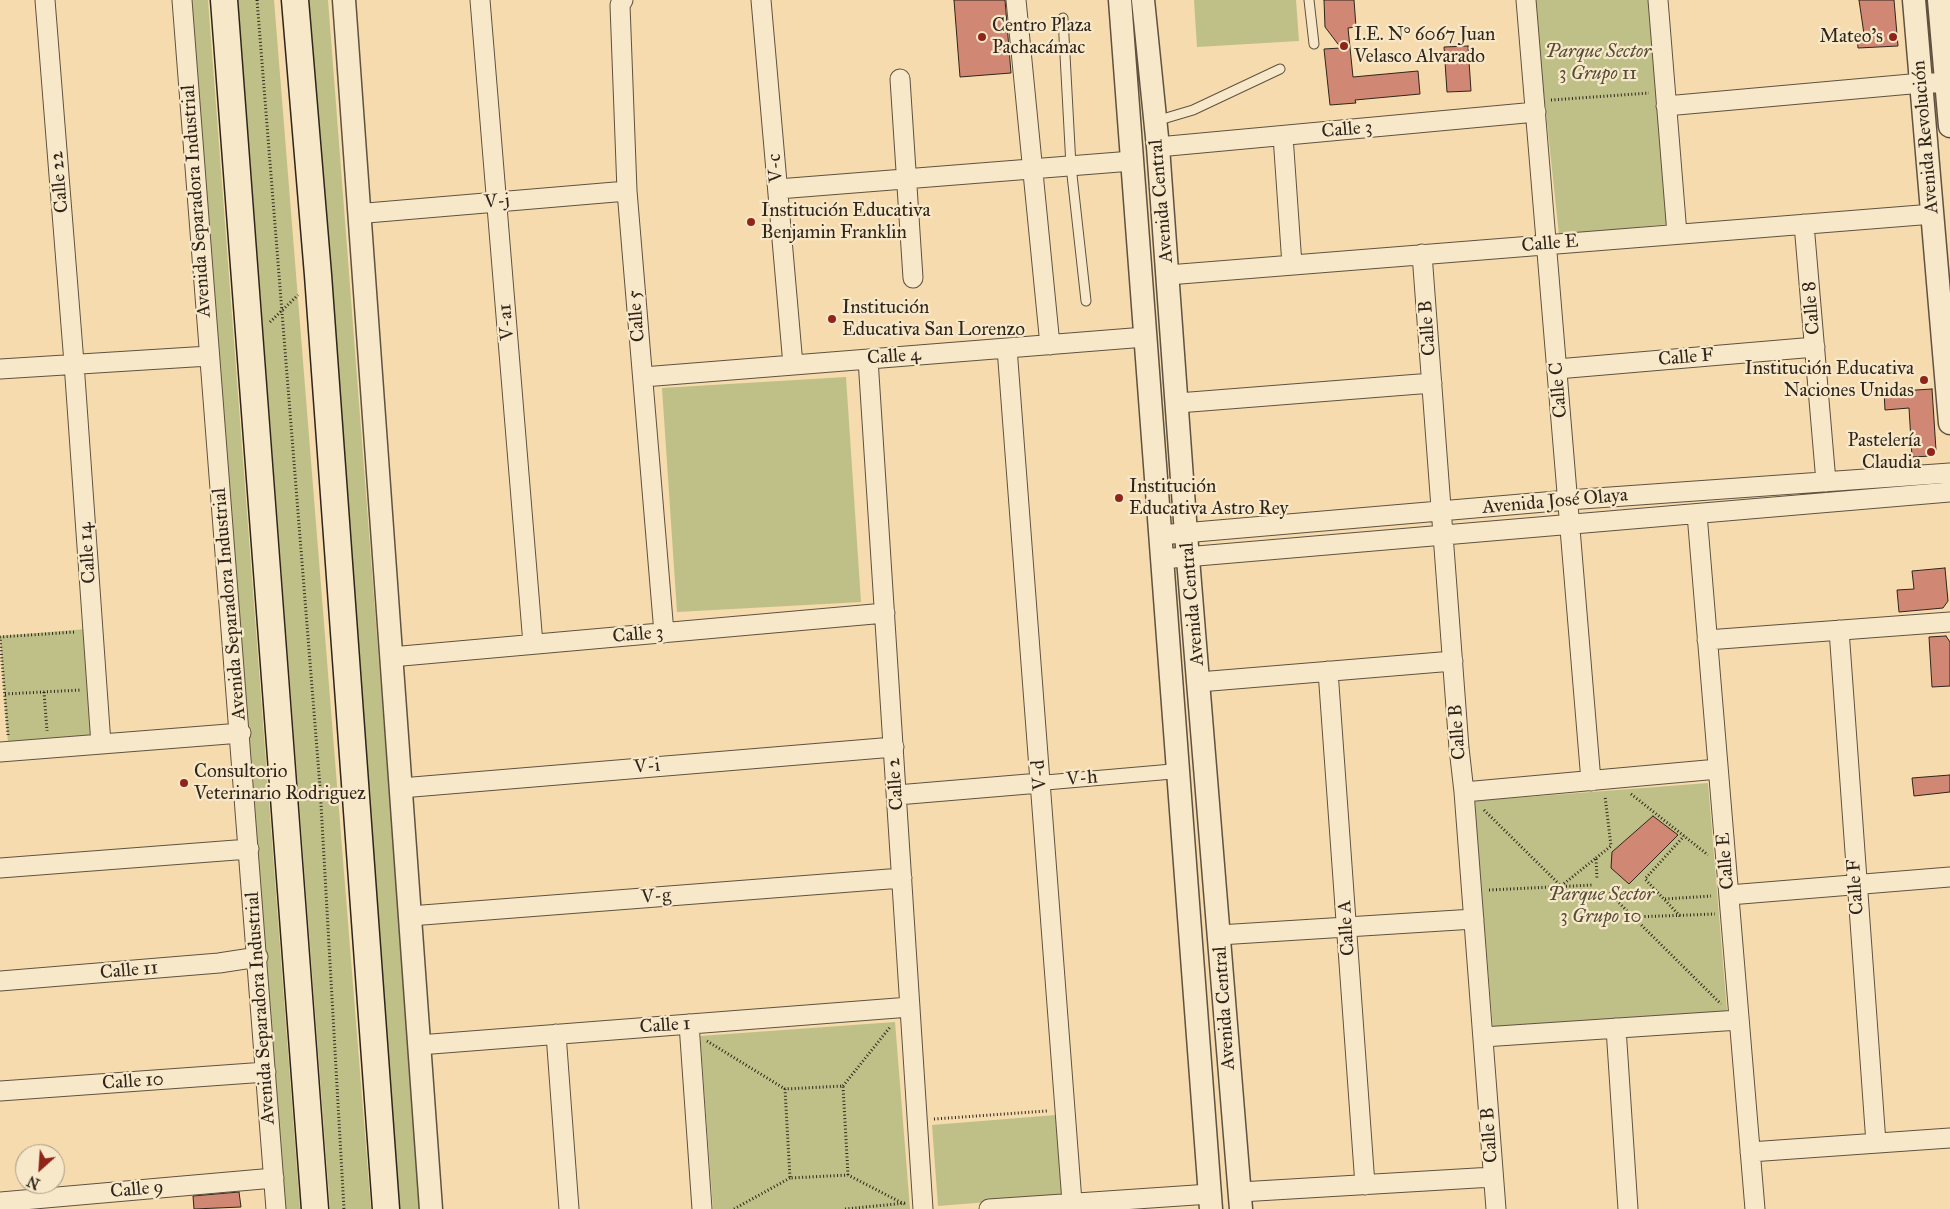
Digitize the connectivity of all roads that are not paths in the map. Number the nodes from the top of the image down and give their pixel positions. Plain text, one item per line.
1 (45, 0) edge
2 (182, 0) edge
3 (224, 0) edge
4 (295, 0) edge
5 (344, 0) edge
6 (480, 0) edge
7 (623, 0) edge
8 (761, 0) edge
9 (1016, 0) edge
10 (1120, 0) edge
11 (1143, 0) edge
12 (1309, 0) edge
13 (1526, 0) edge
14 (1658, 0) edge
15 (1914, 0) edge
16 (1939, 0) edge
17 (1063, 18) dead end
18 (1314, 44) dead end
19 (1280, 69) dead end
20 (900, 79) dead end
21 (1922, 83) junction
22 (1948, 83) edge
23 (1666, 99) junction
24 (1535, 106) junction
25 (1155, 121) junction
26 (1950, 126) edge
27 (1282, 136) junction
28 (1158, 147) junction
29 (1132, 161) junction
30 (1071, 166) junction
31 (1032, 169) junction
32 (906, 179) junction
33 (778, 189) junction
34 (627, 191) junction
35 (497, 202) junction
36 (367, 213) dead end
37 (1933, 214) junction
38 (1804, 224) junction
39 (1676, 234) junction
40 (1547, 245) junction
41 (1422, 254) junction
42 (1292, 265) junction
43 (1168, 275) junction
44 (912, 278) dead end
45 (1086, 301) dead end
46 (1145, 338) junction
47 (1050, 345) junction
48 (1815, 347) junction
49 (1007, 348) junction
50 (209, 356) junction
51 (868, 359) junction
52 (74, 363) junction
53 (793, 365) junction
54 (1557, 369) junction
55 (0, 370) edge
56 (642, 377) junction
57 (1432, 383) junction
58 (1178, 403) junction
59 (1950, 423) edge
60 (1950, 473) edge
61 (1826, 482) junction
62 (1950, 492) edge
63 (1568, 500) junction
64 (1442, 511) junction
65 (1697, 514) junction
66 (1570, 525) junction
67 (1186, 534) junction
68 (1160, 535) junction
69 (1444, 536) junction
70 (1188, 557) junction
71 (1162, 559) junction
72 (885, 613) junction
73 (1950, 622) edge
74 (1839, 630) junction
75 (664, 633) junction
76 (1707, 640) junction
77 (533, 644) junction
78 (391, 657) junction
79 (1454, 661) junction
80 (1328, 672) junction
81 (1200, 682) junction
82 (241, 733) junction
83 (101, 744) junction
84 (4, 747) edge
85 (894, 747) junction
86 (1718, 769) junction
87 (1178, 771) junction
88 (1592, 780) junction
89 (1040, 782) junction
90 (401, 788) junction
91 (1464, 792) junction
92 (896, 794) junction
93 (249, 849) junction
94 (0, 868) edge
95 (1950, 877) edge
96 (902, 878) junction
97 (1856, 885) junction
98 (1719, 899) junction
99 (410, 916) junction
100 (1474, 919) junction
101 (1347, 927) junction
102 (1219, 935) junction
103 (258, 958) junction
104 (0, 981) edge
105 (910, 1007) junction
106 (1739, 1020) junction
107 (689, 1024) junction
108 (1616, 1028) junction
109 (556, 1034) junction
110 (1483, 1037) junction
111 (419, 1045) junction
112 (266, 1072) junction
113 (0, 1091) edge
114 (1950, 1138) edge
115 (1876, 1143) junction
116 (1750, 1152) junction
117 (1493, 1177) junction
118 (274, 1178) junction
119 (1365, 1184) junction
120 (1240, 1201) edge
121 (0, 1202) edge
122 (1072, 1202) junction
123 (1210, 1202) edge
124 (915, 1207) edge
125 (276, 1209) edge
126 (315, 1209) edge
127 (386, 1209) edge
128 (431, 1209) edge
129 (569, 1209) edge
130 (702, 1209) edge
131 (989, 1209) edge
132 (1496, 1209) edge
133 (1628, 1209) edge
134 (1755, 1209) edge

1 - 52 street, Calle 22
2 - 50 street, Avenida Separadora Industrial
3 - 126 main road, Avenida Separadora Industrial
4 - 127 main road
5 - 78 street
6 - 35 street, V-a1
7 - 34 street, Calle 5
8 - 33 street, V-c
9 - 31 street
10 - 29 street, Avenida Central
11 - 25 street, Avenida Central
12 - 18 lane
13 - 24 street, Calle C
14 - 23 street
15 - 21 street, Avenida Revolución
16 - 22 street, Avenida Revolución
17 - 30 lane
19 - 25 lane
20 - 32 street
21 - 22 street
21 - 23 street
21 - 37 street, Avenida Revolución
22 - 26 street, Avenida Revolución
23 - 39 street
24 - 27 street, Calle 3
24 - 40 street, Calle C
25 - 28 street, Avenida Central
27 - 28 street, Calle 3
27 - 42 street
28 - 43 street, Avenida Central
29 - 30 street
29 - 46 street, Avenida Central
30 - 31 street
30 - 45 lane
31 - 32 street
31 - 47 street
32 - 33 street
32 - 44 street
33 - 53 street, V-c
34 - 35 street, V-j
34 - 56 street, Calle 5
35 - 36 street, V-j
35 - 77 street, V-a1
37 - 38 street, Calle E
37 - 59 street, Avenida Revolución
38 - 39 street, Calle E
38 - 48 street, Calle 8
39 - 40 street, Calle E
40 - 41 street, Calle E
40 - 54 street, Calle C
41 - 42 street, Calle E
41 - 57 street, Calle B
42 - 43 street, Calle E
43 - 58 street, Avenida Central
46 - 47 street, Calle 4
46 - 68 street, Avenida Central
47 - 49 street, Calle 4
48 - 54 street, Calle F
48 - 61 street, Calle 8
49 - 51 street, Calle 4
49 - 89 street, V-d
50 - 52 street
50 - 82 street, Avenida Separadora Industrial
51 - 53 street, Calle 4
51 - 72 street, Calle 2
52 - 55 street
52 - 83 street, Calle 14
53 - 56 street, Calle 4
54 - 63 street, Calle C
56 - 75 street, Calle 5
57 - 58 street
57 - 64 street, Calle B
58 - 67 street, Avenida Central
60 - 61 street, Avenida José Olaya
61 - 63 street, Avenida José Olaya
62 - 65 street, Avenida José Olaya
63 - 64 street, Avenida José Olaya
63 - 66 street, Calle C
64 - 67 street, Avenida José Olaya
64 - 69 street, Calle B
65 - 66 street, Avenida José Olaya
65 - 76 street, Calle E
66 - 69 street, Avenida José Olaya
66 - 88 street, Calle C
67 - 68 street, Avenida José Olaya
67 - 70 street, Avenida Central
68 - 71 street, Avenida Central
69 - 70 street, Avenida José Olaya
69 - 79 street, Calle B
70 - 71 street, Avenida José Olaya
70 - 81 street, Avenida Central
71 - 87 street, Avenida Central
72 - 75 street, Calle 3
72 - 85 street, Calle 2
73 - 74 street
74 - 76 street
74 - 97 street, Calle F
75 - 77 street, Calle 3
76 - 86 street, Calle E
77 - 78 street, Calle 3
78 - 90 street
79 - 80 street
79 - 91 street, Calle B
80 - 81 street
80 - 101 street, Calle A
81 - 102 street, Avenida Central
82 - 83 street
82 - 93 street, Avenida Separadora Industrial
83 - 84 street
85 - 90 street, V-i
85 - 92 street, Calle 2
86 - 88 street
86 - 98 street, Calle E
87 - 89 street, V-h
87 - 123 street, Avenida Central
88 - 91 street
89 - 92 street, V-h
89 - 122 street, V-d
90 - 99 street
91 - 100 street, Calle B
92 - 96 street, Calle 2
93 - 94 street
93 - 103 street, Avenida Separadora Industrial
95 - 97 street
96 - 99 street, V-g
96 - 105 street, Calle 2
97 - 98 street
97 - 115 street, Calle F
98 - 106 street, Calle E
99 - 111 street
100 - 101 street
100 - 110 street, Calle B
101 - 102 street
101 - 119 street, Calle A
102 - 120 street, Avenida Central
103 - 104 street, Calle 11
103 - 112 street, Avenida Separadora Industrial
105 - 107 street, Calle 1
105 - 124 street, Calle 2
106 - 108 street
106 - 116 street, Calle E
107 - 109 street, Calle 1
107 - 130 street
108 - 110 street
108 - 133 street
109 - 111 street, Calle 1
109 - 129 street
110 - 117 street, Calle B
111 - 128 street
112 - 113 street, Calle 10
112 - 118 street, Avenida Separadora Industrial
114 - 115 street
115 - 116 street
116 - 134 street, Calle E
117 - 119 street
117 - 132 street, Calle B
118 - 121 street, Calle 9
118 - 125 street, Avenida Separadora Industrial
119 - 120 street
122 - 123 street
122 - 131 street

